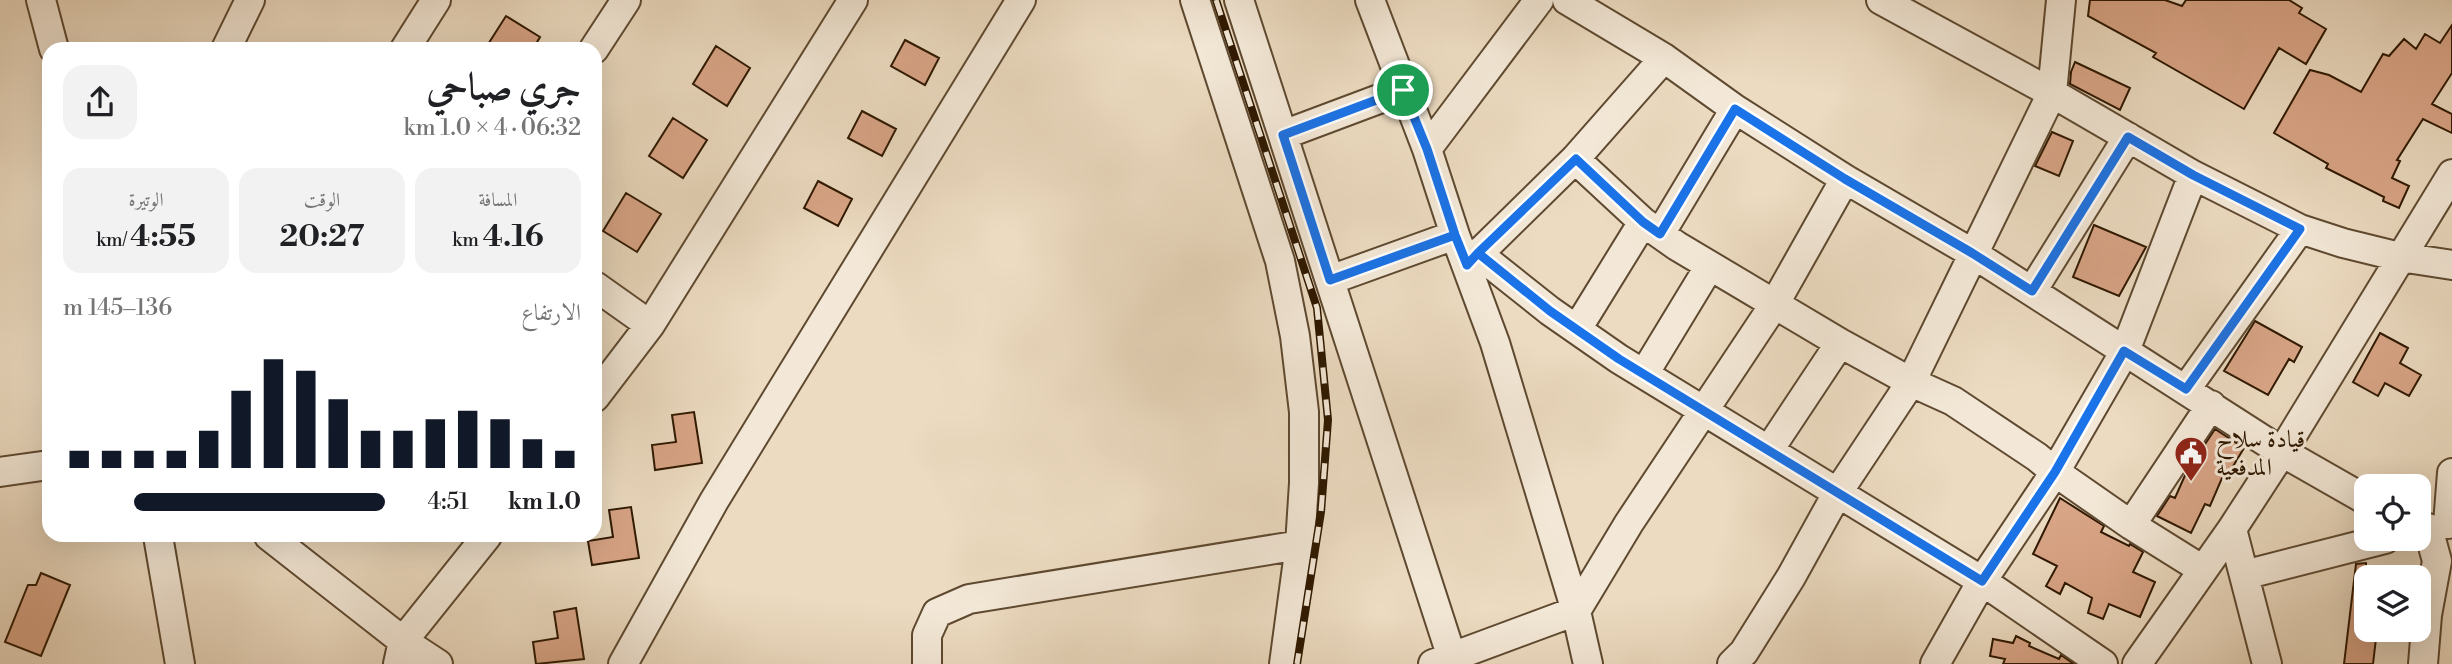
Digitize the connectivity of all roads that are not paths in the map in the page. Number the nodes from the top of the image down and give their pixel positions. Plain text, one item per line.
1 (41, 0) edge
2 (250, 0) edge
3 (436, 0) edge
4 (626, 0) edge
5 (853, 0) edge
6 (1021, 0) edge
7 (1195, 0) edge
8 (1239, 0) edge
9 (1370, 0) edge
10 (1539, 0) edge
11 (1567, 0) edge
12 (1881, 0) edge
13 (2061, 0) edge
14 (52, 42) edge
15 (229, 42) edge
16 (409, 42) edge
17 (599, 42) edge
18 (1664, 58) junction
19 (1403, 90) junction
20 (2052, 93) junction
21 (1735, 109) junction
22 (1283, 135) junction
23 (2128, 137) junction
24 (1427, 149) junction
25 (1576, 159) junction
26 (2452, 174) edge
27 (2193, 175) junction
28 (1845, 179) junction
29 (1652, 228) junction
30 (2300, 229) junction
31 (1455, 235) junction
32 (1972, 253) junction
33 (2400, 257) junction
34 (1472, 259) junction
35 (2452, 265) edge
36 (1709, 267) junction
37 (1330, 280) junction
38 (602, 291) edge
39 (2032, 291) junction
40 (1774, 304) junction
41 (650, 325) junction
42 (1577, 329) junction
43 (1840, 343) junction
44 (2124, 351) junction
45 (1644, 374) junction
46 (1910, 382) junction
47 (602, 388) edge
48 (2186, 389) junction
49 (2211, 405) junction
50 (1705, 411) junction
51 (1769, 450) junction
52 (2282, 452) junction
53 (42, 466) edge
54 (0, 472) edge
55 (2055, 472) junction
56 (2452, 474) edge
57 (1838, 492) junction
58 (2354, 493) edge
59 (2131, 525) junction
60 (2431, 528) edge
61 (2232, 529) junction
62 (159, 542) edge
63 (276, 542) edge
64 (482, 542) edge
65 (1300, 545) junction
66 (2354, 547) edge
67 (2444, 566) edge
68 (2203, 570) junction
69 (2244, 575) junction
70 (1982, 581) junction
71 (1576, 611) junction
72 (400, 652) edge
73 (1447, 661) edge
74 (180, 664) edge
75 (438, 664) edge
76 (623, 664) edge
77 (927, 664) edge
78 (1284, 664) edge
79 (1588, 664) edge
80 (1732, 664) edge
81 (1935, 664) edge
82 (2103, 664) edge
83 (2137, 664) edge
84 (2267, 664) edge
85 (2423, 664) edge

1 - 14 street
2 - 15 street
3 - 16 street
4 - 17 street
5 - 41 street
6 - 76 street
7 - 65 street
8 - 22 street
9 - 19 street
10 - 24 street
11 - 18 street
12 - 20 street
13 - 20 street
18 - 21 street
18 - 25 street
19 - 22 street
19 - 24 street
20 - 23 street
20 - 32 street
21 - 28 street
21 - 29 street
22 - 37 street
23 - 27 street
23 - 39 street
24 - 31 street
25 - 29 street
25 - 34 street
26 - 33 street
27 - 30 street
27 - 44 street
28 - 32 street
28 - 40 street
29 - 36 street
29 - 42 street
30 - 33 street
30 - 48 street
31 - 34 street
31 - 37 street
32 - 39 street
32 - 46 street
33 - 35 street
33 - 52 street
34 - 42 street
34 - 71 street
36 - 40 street
36 - 45 street
37 - 73 street
38 - 41 street
39 - 44 street
40 - 43 street
40 - 50 street
41 - 47 street
42 - 45 street
43 - 46 street
43 - 51 street
44 - 48 street
44 - 55 street
45 - 50 street
46 - 55 street
46 - 57 street
48 - 49 street
49 - 52 street
49 - 59 street
50 - 51 street
50 - 71 street
51 - 57 street
52 - 58 street
52 - 61 street
53 - 54 street
55 - 59 street
55 - 70 street
56 - 60 street
57 - 70 street
57 - 80 street
59 - 68 street
60 - 67 street
61 - 68 street
61 - 69 street
62 - 74 street
63 - 72 street
64 - 72 street
65 - 77 street
65 - 78 street
66 - 69 street
67 - 85 street
68 - 83 street
69 - 84 street
70 - 81 street
70 - 82 street
71 - 73 street
71 - 79 street
72 - 75 street

